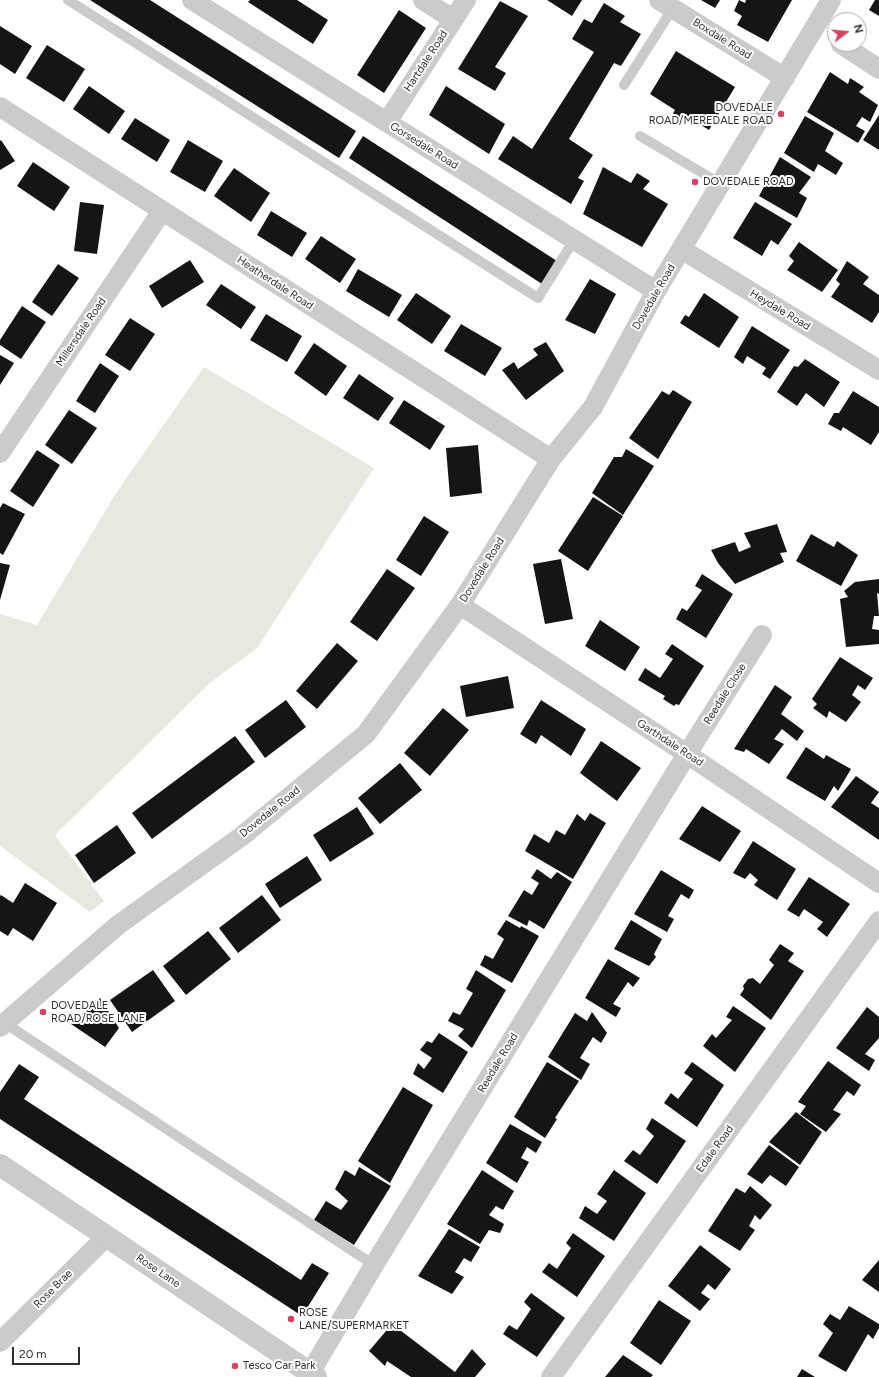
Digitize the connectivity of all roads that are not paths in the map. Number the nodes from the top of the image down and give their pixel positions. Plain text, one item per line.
1 (68, 0) edge
2 (192, 0) edge
3 (423, 0) edge
4 (466, 0) edge
5 (832, 0) edge
6 (666, 4) edge
7 (453, 19) junction
8 (815, 27) junction
9 (827, 35) edge
10 (853, 52) edge
11 (879, 69) edge
12 (785, 78) junction
13 (624, 85) dead end
14 (0, 107) edge
15 (387, 122) junction
16 (640, 136) dead end
17 (721, 184) junction
18 (162, 211) junction
19 (574, 240) junction
20 (681, 249) junction
21 (656, 291) junction
22 (879, 370) edge
23 (0, 453) edge
24 (551, 459) junction
25 (460, 605) junction
26 (762, 634) dead end
27 (687, 754) junction
28 (879, 883) edge
29 (879, 921) edge
30 (2, 1024) edge
31 (0, 1165) edge
32 (107, 1236) junction
33 (374, 1265) junction
34 (0, 1342) edge
35 (313, 1375) edge
36 (551, 1377) edge

1 - 19 lane
2 - 15 street, Gorsedale Road
3 - 7 street
4 - 7 street, Hartdale Road
5 - 8 street, Dovedale Road
6 - 12 street, Boxdale Road
6 - 13 lane
7 - 15 street, Hartdale Road
8 - 9 street
8 - 12 street, Dovedale Road
10 - 11 street
12 - 17 street, Dovedale Road
14 - 18 street, Heatherdale Road
15 - 19 street, Gorsedale Road
16 - 17 lane
17 - 20 street, Dovedale Road
18 - 23 street, Millersdale Road
18 - 24 street, Heatherdale Road
19 - 21 street, Gorsedale Road
20 - 21 street, Dovedale Road
20 - 22 street, Heydale Road
21 - 24 street, Dovedale Road
24 - 25 street, Dovedale Road
25 - 27 street, Garthdale Road
25 - 30 street, Dovedale Road
26 - 27 street, Reedale Close
27 - 28 street, Garthdale Road
27 - 33 street, Reedale Road
29 - 36 street, Edale Road
30 - 33 lane
31 - 32 street, Rose Lane
32 - 34 street, Rose Brae
32 - 35 street, Rose Lane
33 - 35 street, Reedale Road

